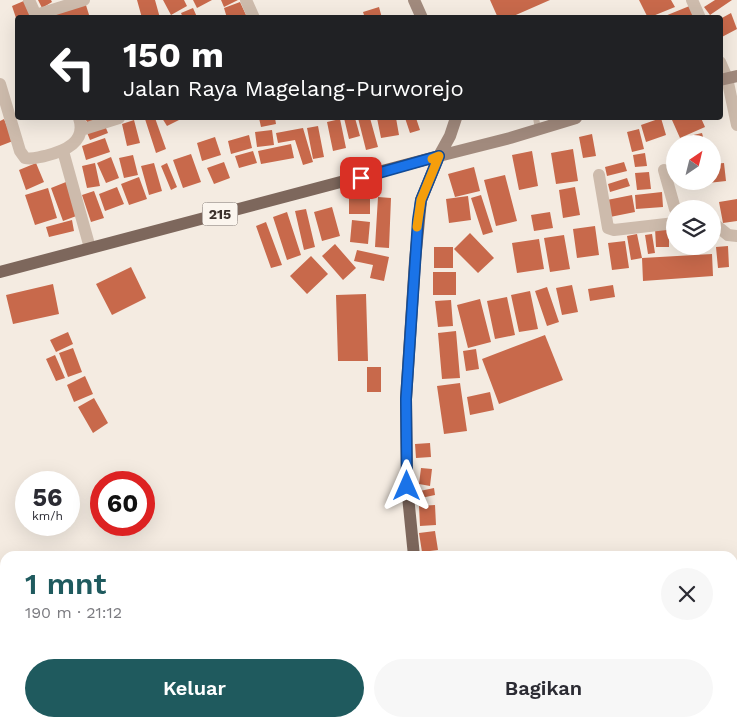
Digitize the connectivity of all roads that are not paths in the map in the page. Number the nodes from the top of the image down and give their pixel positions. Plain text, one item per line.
1 (29, 0) edge
2 (84, 0) edge
3 (246, 0) edge
4 (414, 0) edge
5 (692, 0) edge
6 (36, 15) edge
7 (40, 15) edge
8 (253, 15) edge
9 (421, 15) edge
10 (699, 15) edge
11 (728, 78) edge
12 (0, 84) edge
13 (106, 120) edge
14 (455, 120) edge
15 (561, 120) edge
16 (537, 123) edge
17 (80, 124) edge
18 (737, 125) edge
19 (63, 151) junction
20 (439, 156) junction
21 (664, 170) dead end
22 (599, 175) dead end
23 (672, 200) edge
24 (666, 224) edge
25 (721, 229) edge
26 (737, 236) edge
27 (90, 248) junction
28 (0, 272) edge
29 (414, 551) edge

1 - 6 street
2 - 7 street
3 - 8 street
4 - 9 main road
5 - 10 street
11 - 18 street
12 - 19 street
13 - 17 street
14 - 20 main road
15 - 16 main road
16 - 20 main road
17 - 19 street
19 - 27 street
20 - 27 main road, 215
20 - 29 main road
21 - 23 street
22 - 24 street
25 - 26 street
27 - 28 main road, 215

